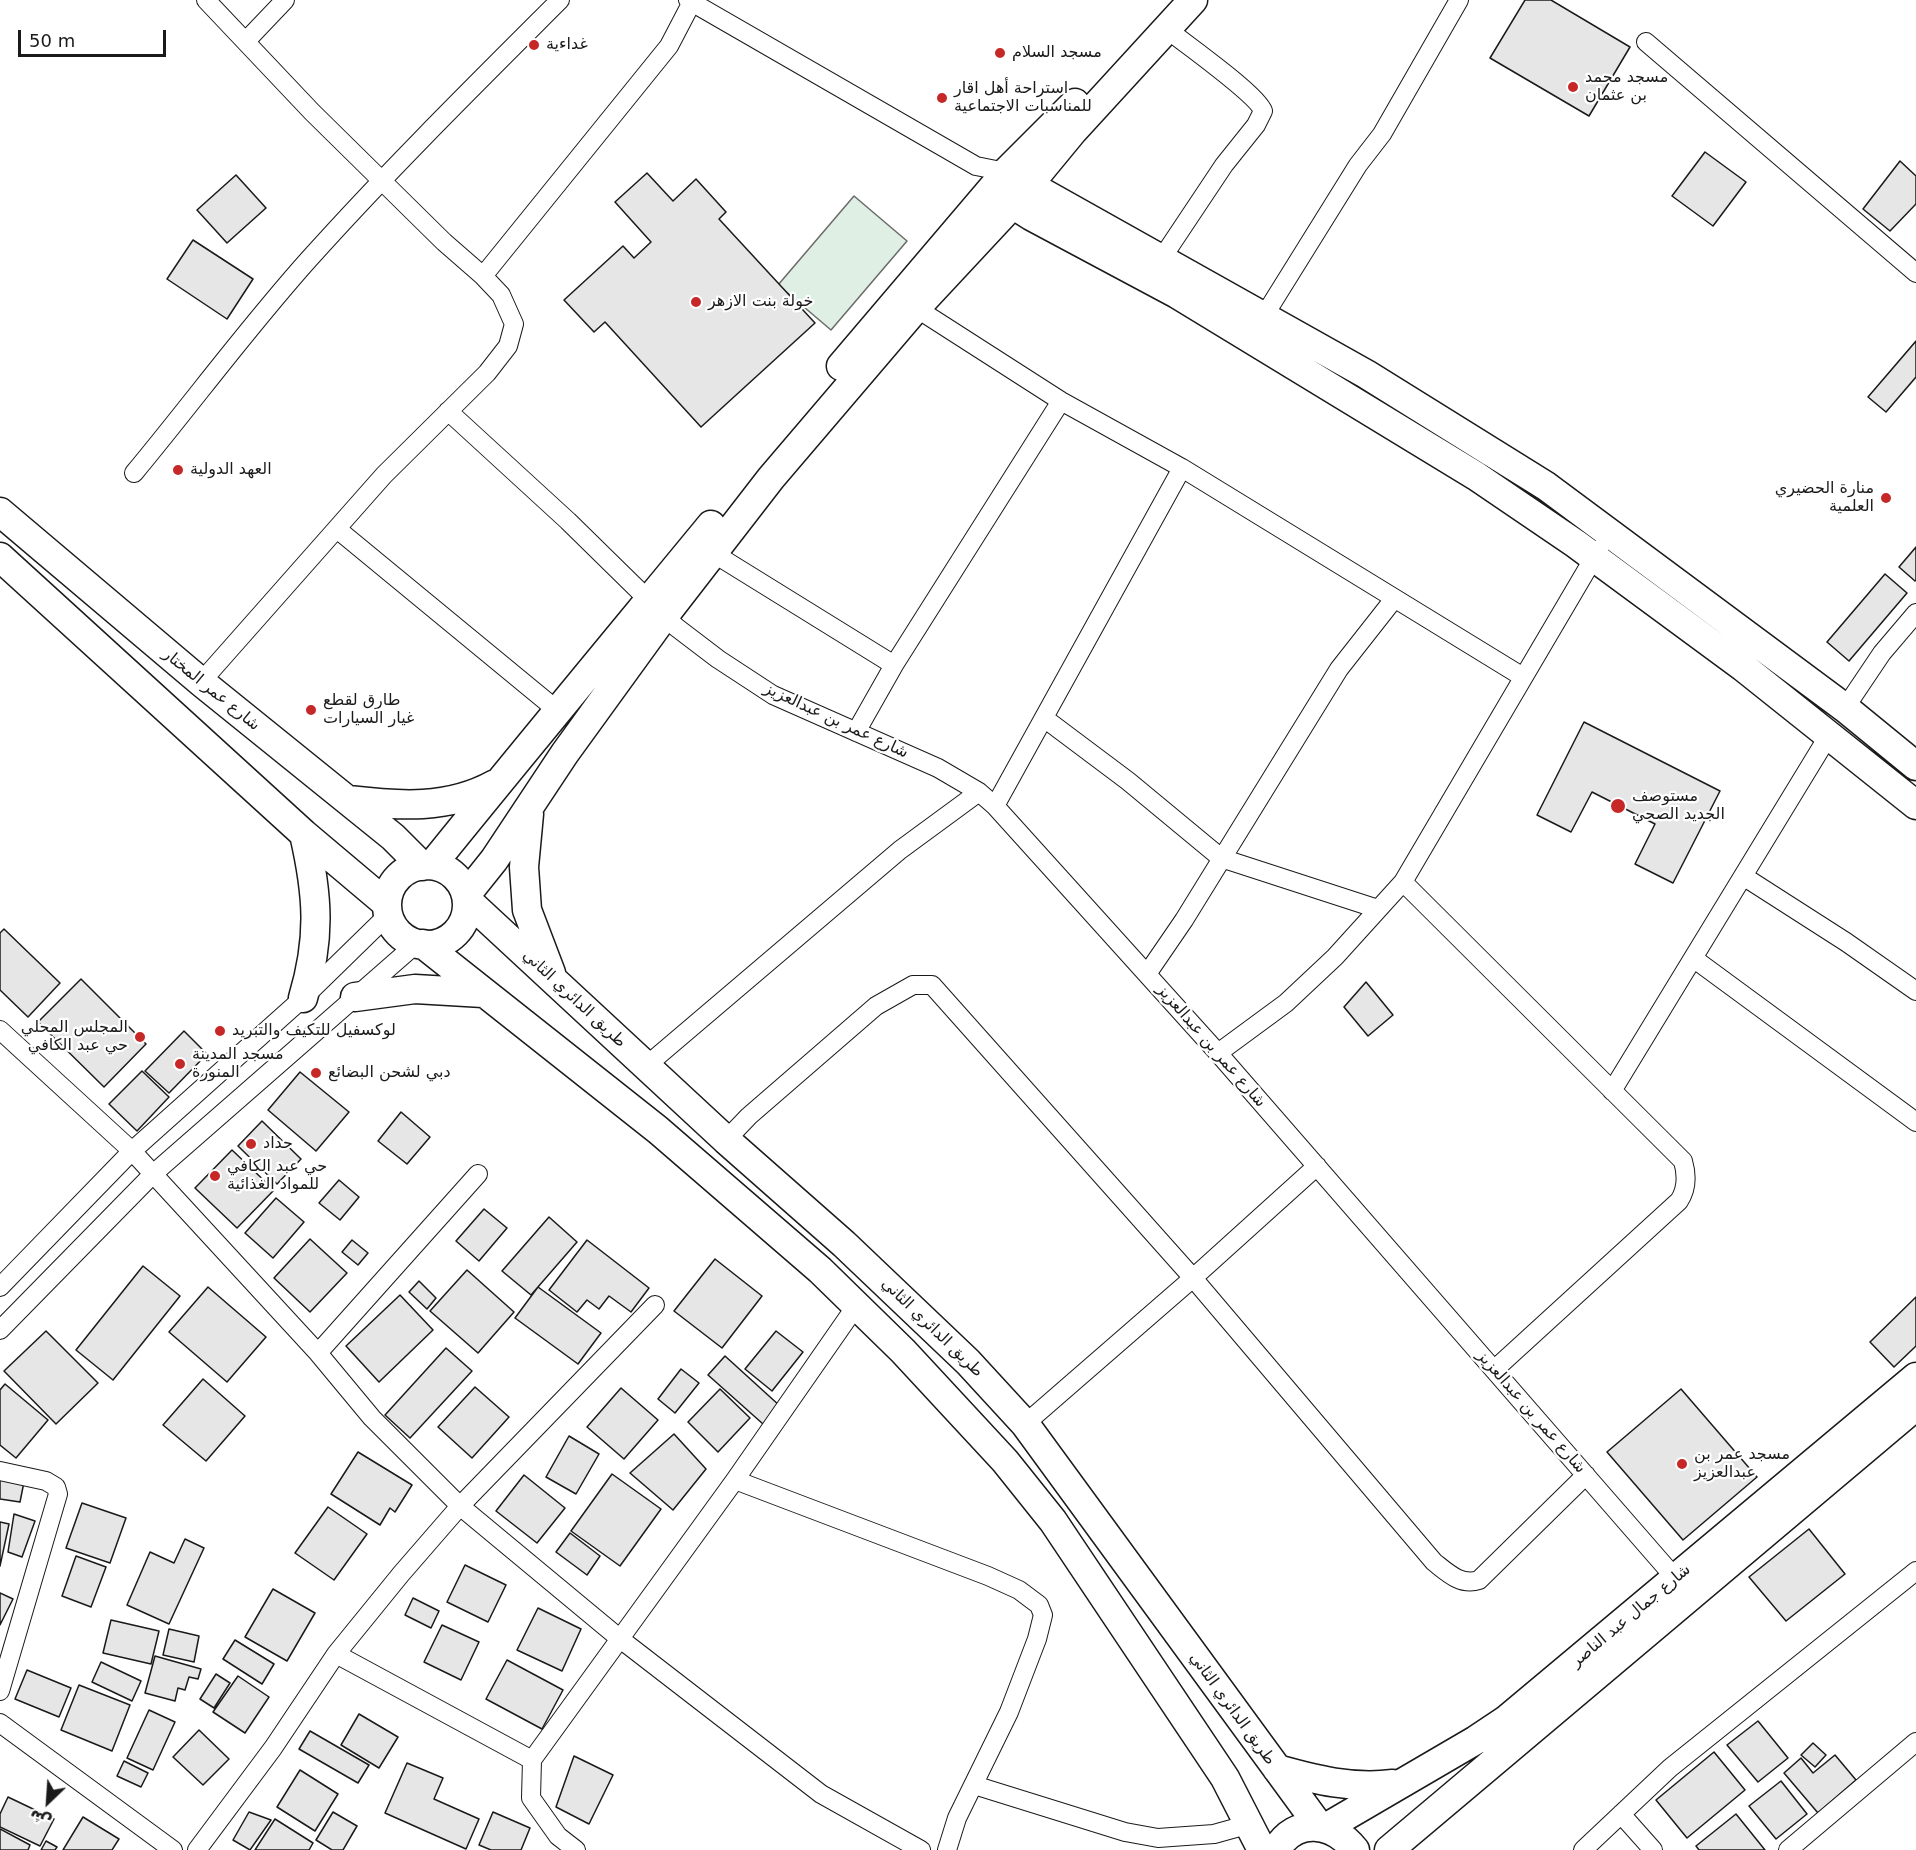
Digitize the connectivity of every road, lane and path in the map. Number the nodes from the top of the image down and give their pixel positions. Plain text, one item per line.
1 (206, 0) edge
2 (285, 0) edge
3 (560, 0) edge
4 (1170, 0) edge
5 (1193, 0) edge
6 (1459, 0) edge
7 (691, 1) edge
8 (1167, 29) junction
9 (246, 41) junction
10 (1646, 42) dead end
11 (382, 180) junction
12 (1009, 188) junction
13 (1162, 258) junction
14 (1916, 273) edge
15 (483, 276) junction
16 (916, 308) junction
17 (1264, 316) junction
18 (1061, 401) junction
19 (448, 411) junction
20 (1182, 468) junction
21 (134, 473) dead end
22 (0, 512) edge
23 (337, 529) junction
24 (1609, 532) junction
25 (713, 553) junction
26 (0, 557) edge
27 (1593, 558) junction
28 (1394, 599) junction
29 (657, 608) junction
30 (1916, 613) edge
31 (894, 665) junction
32 (1523, 677) junction
33 (201, 682) junction
34 (1845, 708) junction
35 (558, 711) junction
36 (1044, 718) junction
37 (856, 732) junction
38 (1829, 735) junction
39 (1916, 766) edge
40 (502, 779) junction
41 (979, 792) junction
42 (348, 800) junction
43 (531, 802) junction
44 (1916, 805) edge
45 (995, 806) junction
46 (304, 834) junction
47 (1221, 858) junction
48 (427, 865) junction
49 (1743, 876) junction
50 (1403, 882) junction
51 (466, 898) junction
52 (388, 909) junction
53 (1377, 909) junction
54 (419, 944) junction
55 (1693, 958) junction
56 (1148, 974) junction
57 (554, 981) junction
58 (1916, 991) edge
59 (483, 993) junction
60 (355, 997) junction
61 (303, 998) junction
62 (0, 1030) edge
63 (1218, 1053) junction
64 (646, 1066) junction
65 (1612, 1091) junction
66 (1916, 1122) edge
67 (726, 1140) junction
68 (132, 1151) junction
69 (1317, 1166) junction
70 (153, 1174) junction
71 (478, 1174) dead end
72 (1193, 1278) junction
73 (0, 1287) edge
74 (655, 1305) dead end
75 (856, 1306) junction
76 (930, 1325) junction
77 (0, 1330) edge
78 (903, 1351) junction
79 (318, 1353) junction
80 (1494, 1370) junction
81 (1916, 1377) edge
82 (1916, 1406) edge
83 (1025, 1424) junction
84 (0, 1471) edge
85 (1586, 1475) junction
86 (735, 1480) junction
87 (460, 1506) junction
88 (1916, 1571) edge
89 (1676, 1579) junction
90 (619, 1638) junction
91 (336, 1654) junction
92 (0, 1691) edge
93 (4, 1733) edge
94 (1916, 1742) edge
95 (532, 1760) junction
96 (1277, 1769) junction
97 (1398, 1783) junction
98 (974, 1785) junction
99 (1621, 1814) junction
100 (1427, 1819) junction
101 (1250, 1824) junction
102 (1323, 1826) junction
103 (555, 1843) edge
104 (151, 1845) edge
105 (173, 1850) edge
106 (197, 1850) edge
107 (576, 1850) edge
108 (921, 1850) edge
109 (947, 1850) edge
110 (1262, 1850) edge
111 (1276, 1850) edge
112 (1355, 1850) edge
113 (1389, 1850) edge
114 (1415, 1850) edge
115 (1583, 1850) edge
116 (1653, 1850) edge
117 (1788, 1850) edge

1 - 9 street
2 - 9 street
3 - 11 street
4 - 12 main road
5 - 8 main road
6 - 17 street
7 - 12 street
7 - 15 street
8 - 12 main road
8 - 13 street
9 - 11 street
10 - 14 street
11 - 15 street
11 - 21 street
12 - 13 main road
12 - 16 main road
12 - 27 main road
12 - 29 main road
13 - 17 main road
15 - 19 street
16 - 18 street
16 - 25 main road
17 - 24 main road
18 - 20 street
18 - 31 street
19 - 23 street
19 - 29 street, شارع عمر بن عبدالعزيز
20 - 28 street
20 - 36 street
22 - 33 main road, شارع عمر المختار
23 - 33 street
23 - 35 street
24 - 27 street
24 - 34 main road
25 - 29 main road
25 - 31 street
26 - 46 main road
27 - 32 street
27 - 38 main road
28 - 32 street
28 - 47 street
29 - 35 main road
29 - 37 street, شارع عمر بن عبدالعزيز
29 - 43 main road
30 - 34 street
31 - 37 street
32 - 50 street
33 - 42 main road, شارع عمر المختار
34 - 39 main road
35 - 40 main road
36 - 45 street
36 - 47 street
37 - 41 street, شارع عمر بن عبدالعزيز
38 - 44 main road
38 - 49 street
40 - 42 main road
40 - 48 main road
41 - 45 street, شارع عمر بن عبدالعزيز
41 - 64 street
42 - 48 main road, شارع عمر المختار
43 - 51 main road
43 - 57 main road
45 - 56 street, شارع عمر بن عبدالعزيز
46 - 52 main road
46 - 61 main road
47 - 53 street
47 - 56 street
48 - 51 main road
48 - 52 main road
49 - 55 street
49 - 58 street
50 - 53 street
50 - 65 street
51 - 54 main road
51 - 57 main road, طريق الدائري الثاني
52 - 54 main road
52 - 61 street
53 - 63 street
54 - 59 main road
54 - 60 street
55 - 65 street
55 - 66 street
56 - 63 street, شارع عمر بن عبدالعزيز
57 - 64 main road, طريق الدائري الثاني
59 - 60 main road
59 - 75 main road
60 - 70 street
61 - 68 street
62 - 68 street
63 - 69 street, شارع عمر بن عبدالعزيز
64 - 67 main road, طريق الدائري الثاني
65 - 80 street
67 - 72 street
67 - 76 main road, طريق الدائري الثاني
68 - 70 street
68 - 73 street
69 - 72 street
69 - 80 street, شارع عمر بن عبدالعزيز
70 - 77 street
70 - 79 street
71 - 79 street
72 - 83 street
72 - 85 street
74 - 87 street
75 - 78 main road
75 - 86 street
76 - 78 main road
76 - 83 main road, طريق الدائري الثاني
78 - 101 main road
79 - 87 street
80 - 85 street, شارع عمر بن عبدالعزيز
81 - 89 main road, شارع جمال عبد الناصر
82 - 100 main road, شارع جمال عبد الناصر
83 - 96 main road, طريق الدائري الثاني
84 - 92 street
85 - 89 street, شارع عمر بن عبدالعزيز
86 - 90 street
86 - 98 street
87 - 90 street
87 - 91 street
88 - 99 street
89 - 97 main road, شارع جمال عبد الناصر
90 - 95 street
90 - 108 street
91 - 95 street
91 - 106 street
93 - 104 street
94 - 117 street
95 - 103 street
96 - 97 main road
96 - 102 main road, طريق الدائري الثاني
97 - 102 main road, شارع جمال عبد الناصر
98 - 101 street
98 - 109 street
99 - 115 street
99 - 116 street
100 - 113 main road, شارع جمال عبد الناصر
100 - 114 main road
101 - 110 main road
102 - 111 main road, شارع جمال عبد الناصر
102 - 112 main road, طريق الدائري الثاني
103 - 107 street
104 - 105 street

